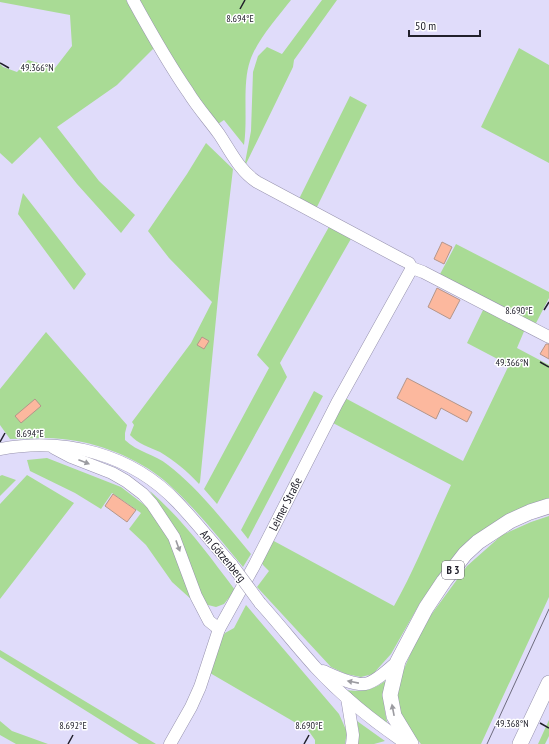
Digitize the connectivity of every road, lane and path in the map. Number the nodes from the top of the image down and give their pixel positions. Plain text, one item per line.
1 (133, 0) edge
2 (412, 268) junction
3 (549, 337) edge
4 (49, 445) junction
5 (0, 450) edge
6 (546, 508) edge
7 (219, 629) junction
8 (398, 661) junction
9 (316, 668) junction
10 (549, 683) edge
11 (347, 698) junction
12 (170, 744) edge
13 (352, 744) edge
14 (407, 744) edge
15 (411, 744) edge
16 (520, 744) edge

1 - 2 street
2 - 3 street
2 - 7 street, Leimer Straße
4 - 5 street, Am Götzenberg
4 -> 7 street
4 - 9 street, Am Götzenberg, bridge
6 - 8 main road, B 3
7 - 12 street, Leimer Straße
8 -> 9 street
15 -> 8 main road
9 - 11 street, Am Götzenberg
10 - 16 main road
11 - 13 street
11 - 14 street, Am Götzenberg

